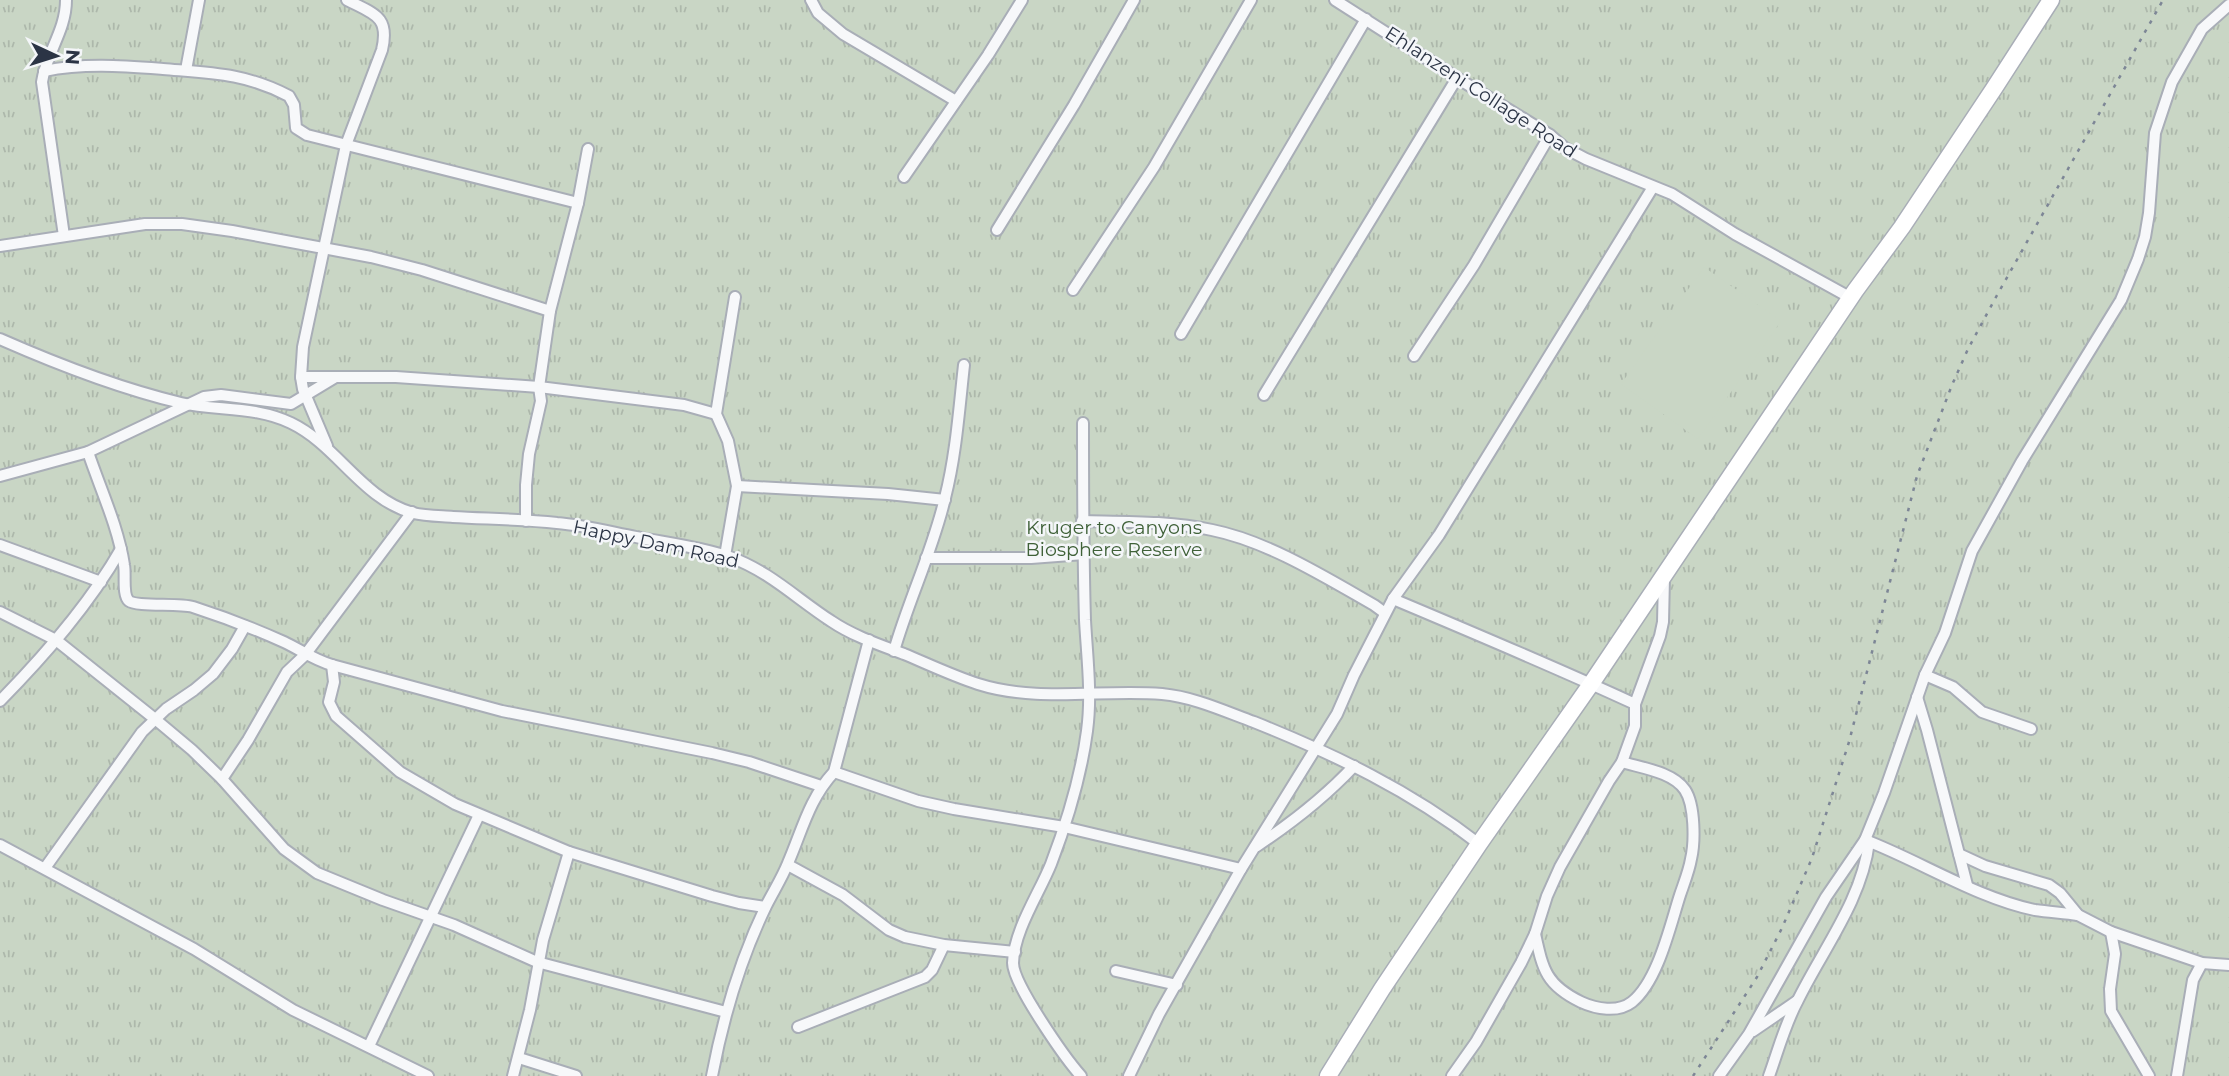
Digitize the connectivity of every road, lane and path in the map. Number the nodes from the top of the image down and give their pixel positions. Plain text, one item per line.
1 (66, 0) edge
2 (199, 0) edge
3 (347, 0) edge
4 (811, 0) edge
5 (1022, 0) edge
6 (1134, 0) edge
7 (1251, 0) edge
8 (1335, 0) edge
9 (2050, 0) edge
10 (2229, 5) edge
11 (1366, 19) junction
12 (186, 70) junction
13 (44, 71) junction
14 (1457, 78) junction
15 (956, 101) junction
16 (1550, 135) junction
17 (346, 145) junction
18 (588, 149) dead end
19 (905, 177) dead end
20 (1653, 187) junction
21 (578, 203) junction
22 (997, 230) dead end
23 (64, 236) junction
24 (0, 246) edge
25 (324, 250) junction
26 (1073, 290) dead end
27 (735, 297) dead end
28 (1851, 298) junction
29 (550, 311) junction
30 (1181, 334) dead end
31 (0, 339) edge
32 (1414, 356) dead end
33 (964, 365) dead end
34 (301, 377) junction
35 (335, 377) junction
36 (539, 387) junction
37 (1265, 395) dead end
38 (305, 396) junction
39 (187, 404) junction
40 (716, 414) junction
41 (1083, 423) dead end
42 (328, 449) junction
43 (88, 452) junction
44 (0, 475) edge
45 (737, 486) junction
46 (945, 500) junction
47 (412, 513) junction
48 (526, 521) junction
49 (1083, 521) junction
50 (0, 545) edge
51 (121, 549) junction
52 (1084, 554) junction
53 (725, 556) junction
54 (926, 558) junction
55 (1664, 573) junction
56 (101, 582) junction
57 (1393, 598) junction
58 (0, 612) edge
59 (1385, 613) junction
60 (245, 626) junction
61 (56, 640) junction
62 (869, 640) junction
63 (894, 651) junction
64 (305, 655) junction
65 (332, 666) junction
66 (1925, 674) junction
67 (1591, 684) junction
68 (1089, 694) junction
69 (1917, 697) junction
70 (0, 701) edge
71 (1635, 704) junction
72 (155, 719) junction
73 (2031, 729) dead end
74 (1316, 747) junction
75 (1622, 762) junction
76 (1354, 766) junction
77 (834, 772) junction
78 (222, 779) junction
79 (821, 786) junction
80 (479, 815) junction
81 (1064, 827) junction
82 (1867, 841) junction
83 (1479, 844) junction
84 (0, 845) edge
85 (1254, 849) junction
86 (569, 852) junction
87 (1959, 854) junction
88 (788, 865) junction
89 (45, 868) junction
90 (1241, 869) junction
91 (1967, 885) junction
92 (765, 907) junction
93 (2078, 915) junction
94 (431, 918) junction
95 (2111, 932) junction
96 (1535, 934) junction
97 (944, 945) junction
98 (1015, 953) junction
99 (537, 962) junction
100 (2202, 963) junction
101 (2229, 965) edge
102 (1116, 971) dead end
103 (1177, 985) junction
104 (1797, 1001) junction
105 (726, 1012) junction
106 (798, 1027) dead end
107 (1749, 1034) junction
108 (369, 1046) junction
109 (519, 1058) junction
110 (428, 1076) edge
111 (513, 1076) edge
112 (576, 1076) edge
113 (712, 1076) edge
114 (1081, 1076) edge
115 (1129, 1076) edge
116 (1328, 1076) edge
117 (1452, 1076) edge
118 (1719, 1076) edge
119 (1769, 1076) edge
120 (2149, 1076) edge
121 (2177, 1076) edge

1 - 13 street
2 - 12 street
3 - 17 street
4 - 15 street
5 - 15 street
6 - 22 street
7 - 26 street
8 - 11 street, Ehlanzeni Collage Road
9 - 28 street
10 - 66 street
11 - 14 street, Ehlanzeni Collage Road
11 - 30 street
12 - 13 street
12 - 17 street
13 - 23 street
14 - 16 street, Ehlanzeni Collage Road
14 - 37 street
15 - 19 street
16 - 20 street, Ehlanzeni Collage Road
16 - 32 street
17 - 21 street
17 - 25 street
18 - 21 street
20 - 28 street, Ehlanzeni Collage Road
20 - 57 street
21 - 29 street
23 - 24 street
23 - 25 street
25 - 29 street
25 - 34 street
27 - 40 street
28 - 55 street
29 - 36 street
31 - 39 street, Happy Dam Road
33 - 46 street
34 - 35 street
34 - 38 street
35 - 36 street
35 - 38 street
36 - 40 street
36 - 48 street
38 - 39 street
38 - 42 street
39 - 42 street, Happy Dam Road
39 - 43 street
40 - 45 street
41 - 49 street
42 - 47 street, Happy Dam Road
43 - 44 street
43 - 51 street
45 - 46 street
45 - 53 street
46 - 54 street
47 - 48 street, Happy Dam Road
47 - 64 street
48 - 53 street, Happy Dam Road
49 - 52 street
49 - 59 street
50 - 56 street
51 - 56 street
51 - 60 street
52 - 54 street
52 - 68 street
53 - 62 street, Happy Dam Road
54 - 63 street
55 - 67 street
55 - 71 street
56 - 61 street
57 - 59 street
57 - 67 street
58 - 61 street
59 - 74 street
60 - 64 street
60 - 72 street
61 - 70 street
61 - 72 street
62 - 63 street, Happy Dam Road
62 - 77 street
63 - 68 street, Happy Dam Road
64 - 65 street
64 - 78 street
65 - 79 street
65 - 80 street
66 - 69 street
66 - 73 street
67 - 71 street
67 - 83 street
68 - 74 street, Happy Dam Road
68 - 81 street
69 - 82 street
69 - 87 street
71 - 75 street
72 - 78 street
72 - 89 street
74 - 76 street, Happy Dam Road
74 - 85 street
75 - 96 street
75 - 96 street
76 - 83 street, Happy Dam Road
76 - 85 street
77 - 79 street
77 - 81 street
78 - 94 street
79 - 88 street
80 - 86 street
80 - 94 street
81 - 90 street
81 - 98 street
82 - 91 street
82 - 104 street
82 - 107 street
83 - 116 street
84 - 89 street
85 - 90 street
86 - 92 street
86 - 99 street
87 - 91 street
87 - 93 street
88 - 92 street
88 - 97 street
89 - 108 street
90 - 103 street
91 - 93 street
92 - 105 street
93 - 95 street
94 - 99 street
94 - 108 street
95 - 100 street
95 - 120 street
96 - 117 street
97 - 98 street
97 - 106 street
98 - 114 street
99 - 105 street
99 - 109 street
100 - 101 street
100 - 121 street
102 - 103 street
103 - 115 street
104 - 107 street
104 - 119 street
105 - 113 street
107 - 118 street
108 - 110 street
109 - 111 street
109 - 112 street

